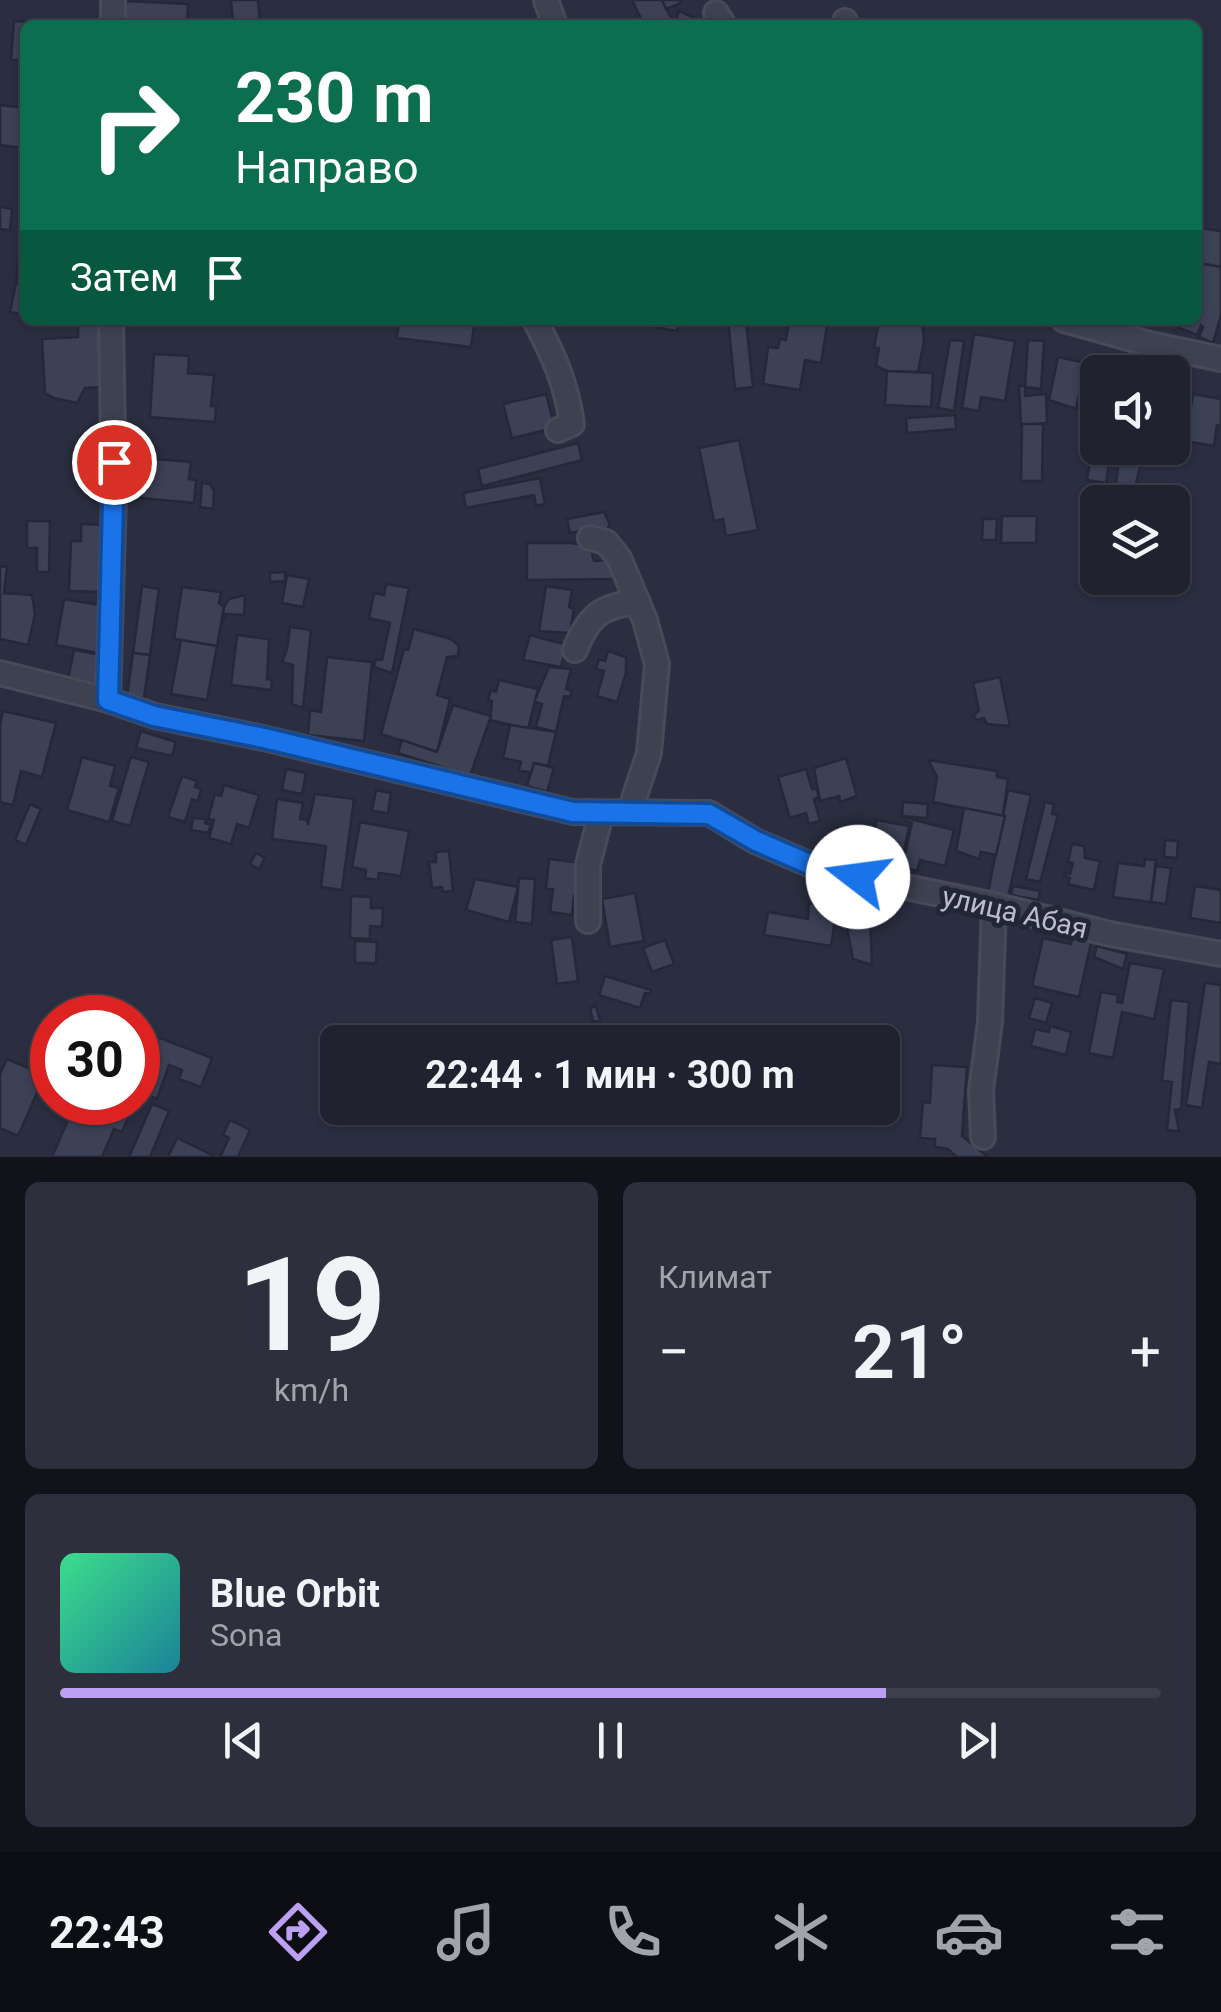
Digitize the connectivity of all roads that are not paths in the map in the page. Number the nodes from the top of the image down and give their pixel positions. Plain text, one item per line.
1 (112, 325) edge
2 (538, 325) edge
3 (1082, 325) edge
4 (1221, 359) edge
5 (558, 430) dead end
6 (590, 538) dead end
7 (638, 602) junction
8 (576, 650) dead end
9 (0, 673) edge
10 (108, 700) junction
11 (589, 812) junction
12 (630, 812) junction
13 (994, 906) junction
14 (588, 921) dead end
15 (1221, 954) edge
16 (984, 1137) dead end

1 - 10 street
2 - 5 street
3 - 4 street
6 - 7 street
7 - 8 street
7 - 12 street
9 - 10 street, улица Абая
10 - 11 street, улица Абая
11 - 12 street, улица Абая
11 - 14 street
12 - 13 street, улица Абая
13 - 15 street, улица Абая
13 - 16 street

